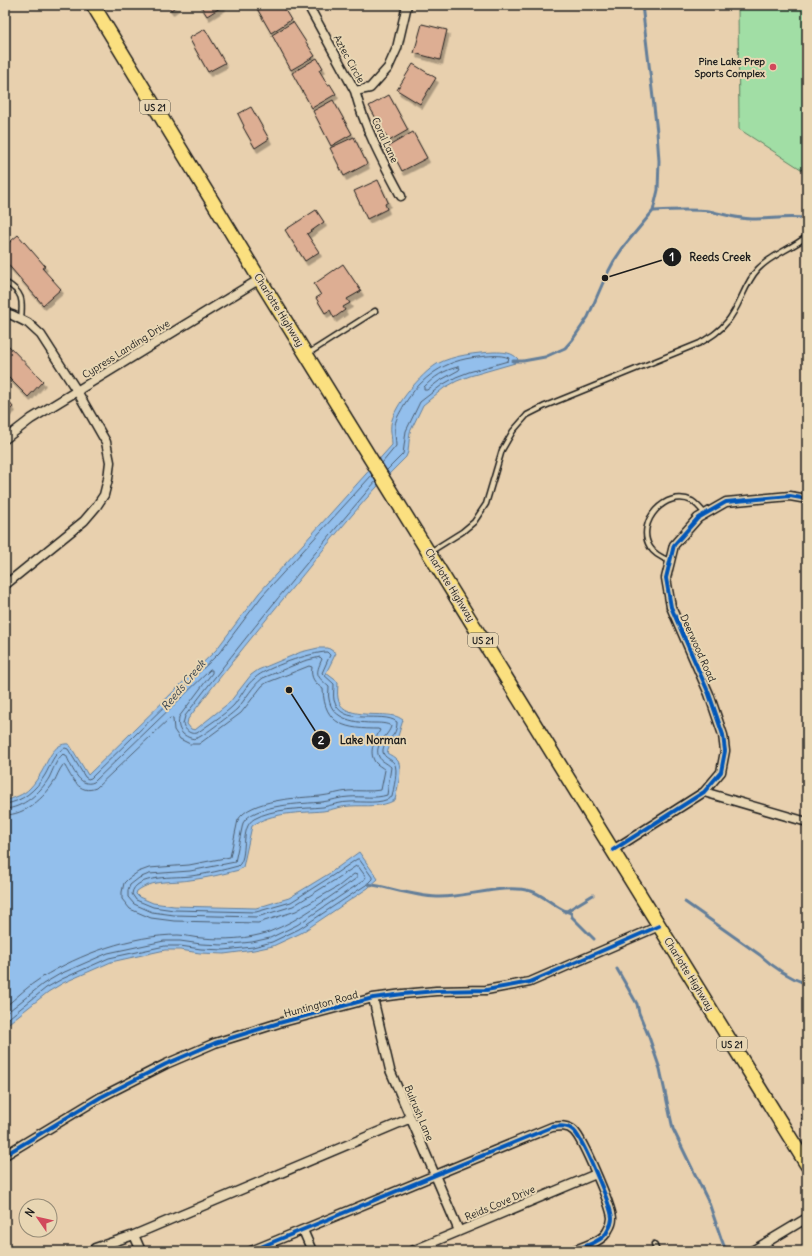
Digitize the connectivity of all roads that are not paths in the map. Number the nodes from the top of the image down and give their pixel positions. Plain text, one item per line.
1 (93, 5) edge
2 (308, 5) edge
3 (407, 5) edge
4 (355, 91) junction
5 (401, 196) dead end
6 (807, 236) edge
7 (260, 279) junction
8 (5, 282) edge
9 (375, 311) dead end
10 (5, 313) edge
11 (21, 320) junction
12 (306, 354) junction
13 (77, 391) junction
14 (5, 439) edge
15 (807, 499) edge
16 (705, 514) junction
17 (430, 553) junction
18 (670, 561) junction
19 (5, 585) edge
20 (704, 792) junction
21 (807, 822) edge
22 (612, 850) junction
23 (659, 926) junction
24 (373, 998) junction
25 (411, 1118) junction
26 (5, 1155) edge
27 (807, 1165) edge
28 (596, 1174) junction
29 (435, 1176) junction
30 (807, 1218) edge
31 (303, 1230) junction
32 (459, 1231) junction
33 (134, 1234) junction
34 (654, 1244) dead end
35 (92, 1251) edge
36 (141, 1251) edge
37 (251, 1251) edge
38 (312, 1251) edge
39 (412, 1251) edge
40 (572, 1251) edge
41 (657, 1251) edge
42 (752, 1251) edge

1 - 7 main road, Charlotte Highway / US 21
2 - 4 street, Aztec Circle
3 - 4 street, Aztec Circle
4 - 5 street, Coral Lane
6 - 17 lane
7 - 12 main road, Charlotte Highway / US 21
7 - 13 street, Cypress Landing Drive
8 - 11 lane
9 - 12 lane
10 - 11 street
11 - 13 street
12 - 17 main road, Charlotte Highway / US 21
13 - 14 street, Cypress Landing Drive
13 - 19 street
15 - 16 street, Deerwood Road
16 - 18 street, Deerwood Road
16 - 18 lane
17 - 22 main road, Charlotte Highway / US 21
18 - 20 street, Deerwood Road
20 - 21 street
20 - 22 street, Deerwood Road
22 - 23 main road, Charlotte Highway / US 21
23 - 24 street, Huntington Road
23 - 27 main road, Charlotte Highway / US 21
24 - 25 street, Bulrush Lane
24 - 26 street, Huntington Road
25 - 29 street, Bulrush Lane
25 - 33 street
28 - 29 street
28 - 32 street, Reids Cove Drive
28 - 40 street
29 - 31 street
29 - 32 street, Bulrush Lane
30 - 42 street
31 - 37 street
31 - 38 street
32 - 39 street, Reids Cove Drive
33 - 35 street
33 - 36 street
34 - 41 lane

